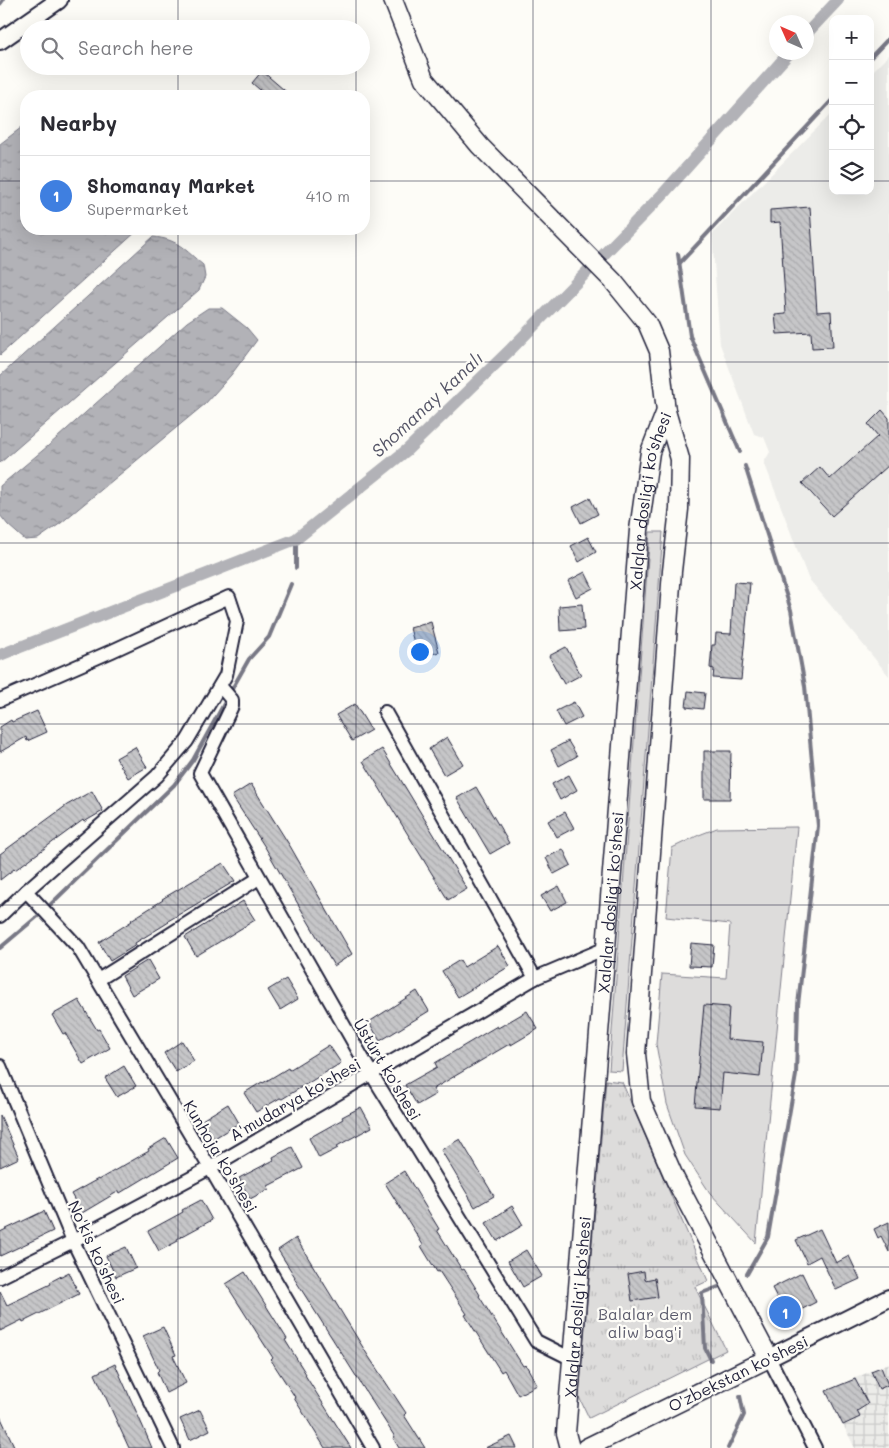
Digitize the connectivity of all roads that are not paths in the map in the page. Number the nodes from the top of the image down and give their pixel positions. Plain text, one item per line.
1 (59, 0) edge
2 (393, 0) edge
3 (30, 20) edge
4 (20, 27) edge
5 (0, 41) edge
6 (666, 411) junction
7 (220, 686) junction
8 (0, 700) edge
9 (385, 712) dead end
10 (259, 878) junction
11 (26, 891) junction
12 (0, 916) edge
13 (606, 948) junction
14 (535, 978) junction
15 (98, 980) junction
16 (0, 1066) edge
17 (370, 1074) junction
18 (210, 1168) junction
19 (73, 1241) junction
20 (0, 1277) edge
21 (889, 1298) edge
22 (769, 1358) junction
23 (572, 1359) junction
24 (173, 1448) edge
25 (373, 1448) edge
26 (570, 1448) edge
27 (586, 1448) edge
28 (815, 1448) edge

1 - 3 street
2 - 6 main road
4 - 5 street
6 - 13 main road, Xalqlar doslig'i ko'shesi
6 - 22 main road, Xalqlar doslig'i ko'shesi
7 - 8 street
7 - 10 street, Ústúrt ko'shesi
7 - 11 street
9 - 14 street
10 - 15 street
10 - 17 street, Ústúrt ko'shesi
11 - 12 street
11 - 15 street, Kunhoja ko'shesi
13 - 14 street, A'mudarya ko'shesi
13 - 23 main road, Xalqlar doslig'i ko'shesi
14 - 17 street, A'mudarya ko'shesi
15 - 18 street, Kunhoja ko'shesi
16 - 19 street, No'kis ko'shesi
17 - 18 street, A'mudarya ko'shesi
17 - 23 street, Ústúrt ko'shesi
18 - 19 street, A'mudarya ko'shesi
18 - 25 street, Kunhoja ko'shesi
19 - 20 street, A'mudarya ko'shesi
19 - 24 street, No'kis ko'shesi
21 - 22 street, O'zbekstan ko'shesi
22 - 27 main road, O'zbekstan ko'shesi
22 - 28 street
23 - 26 main road, Xalqlar doslig'i ko'shesi

